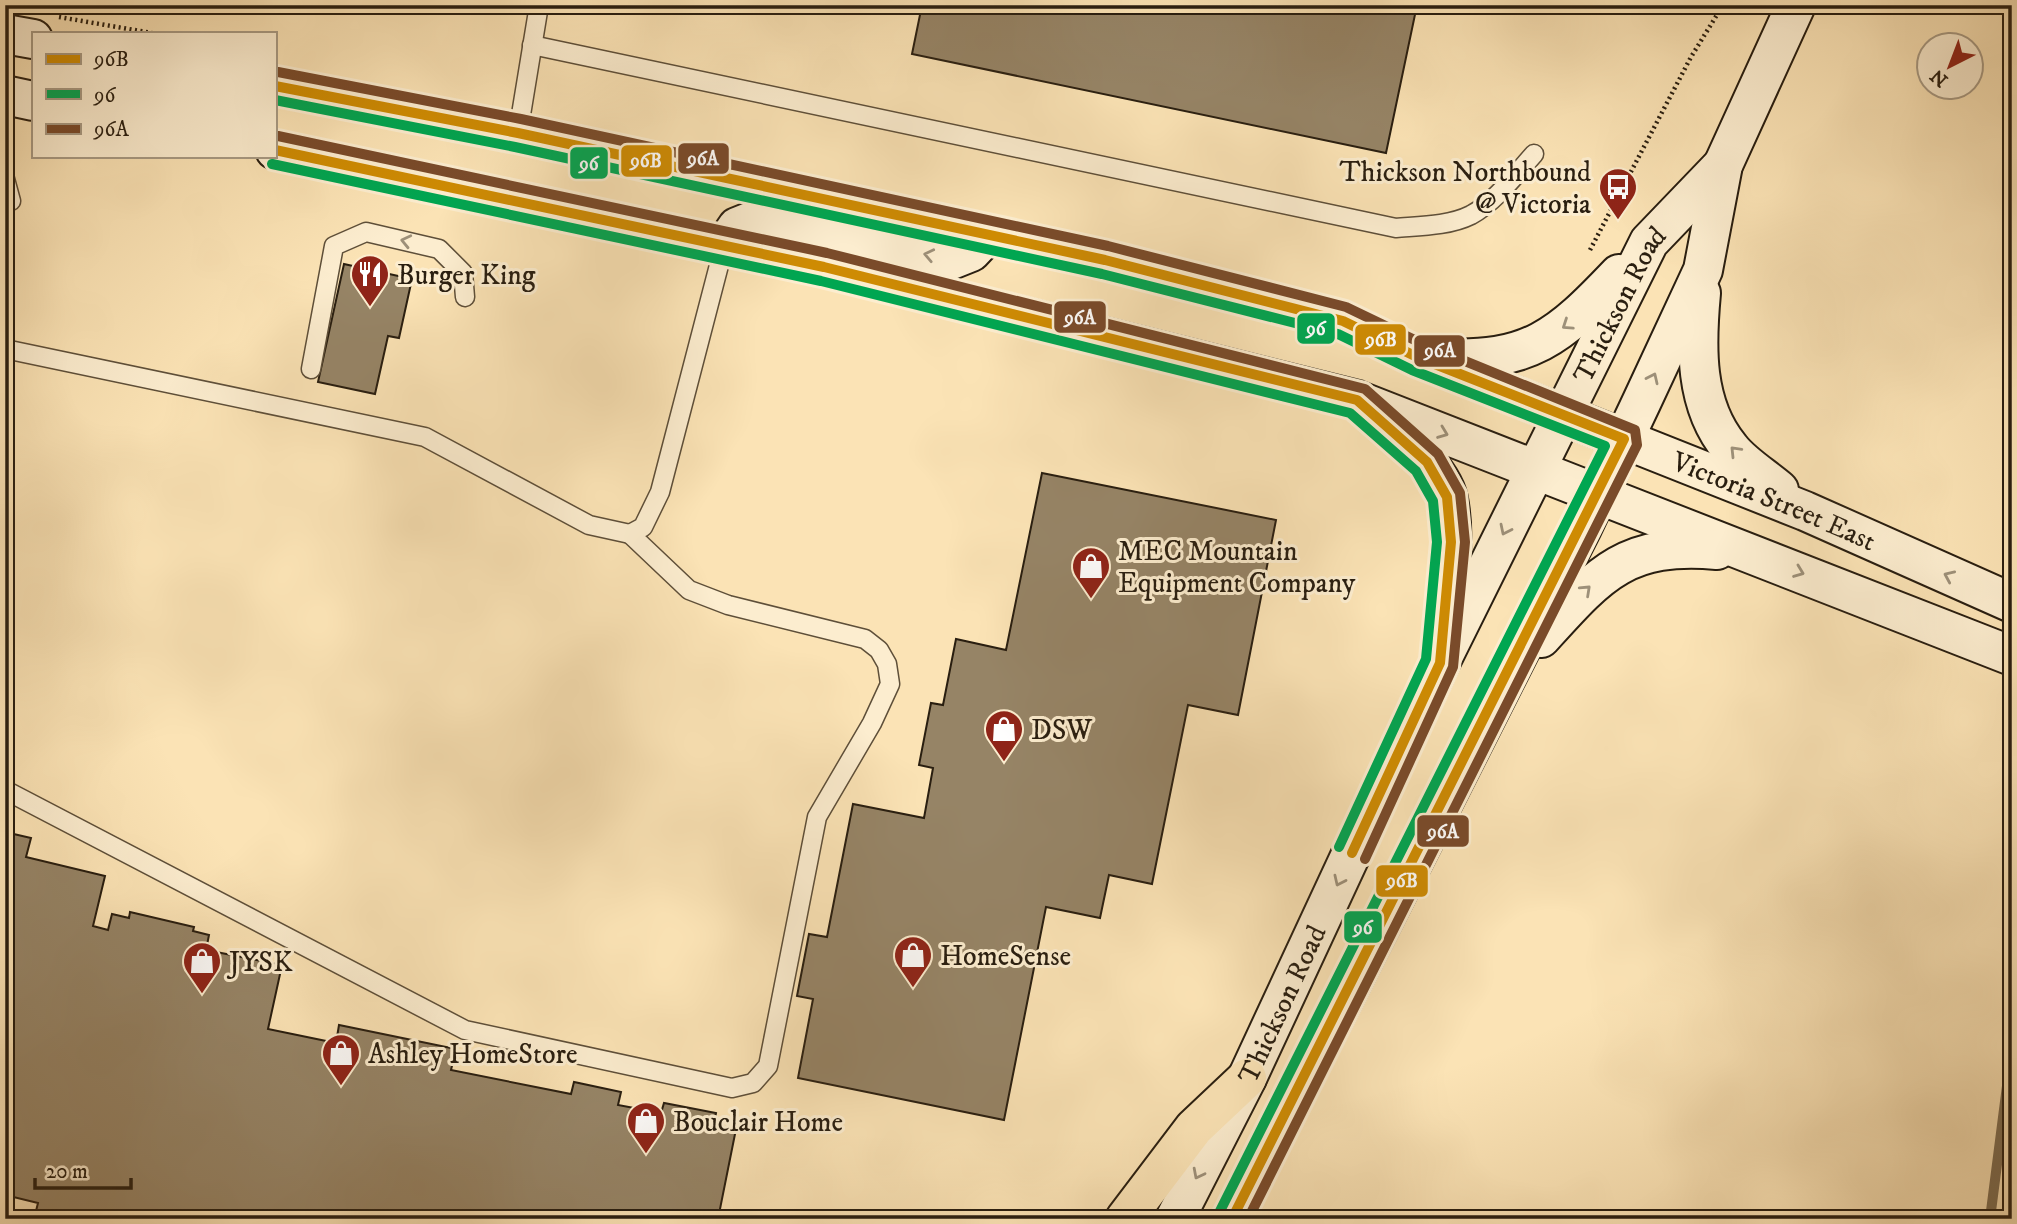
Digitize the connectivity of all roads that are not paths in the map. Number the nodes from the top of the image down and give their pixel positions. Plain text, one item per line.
1 (539, 5) edge
2 (1796, 5) edge
3 (44, 28) edge
4 (5, 34) edge
5 (532, 45) junction
6 (276, 86) edge
7 (5, 95) edge
8 (32, 101) edge
9 (518, 132) junction
10 (276, 150) edge
11 (1534, 154) dead end
12 (1723, 165) junction
13 (5, 179) edge
14 (11, 201) dead end
15 (988, 234) junction
16 (1649, 242) junction
17 (724, 246) junction
18 (1703, 270) junction
19 (465, 297) dead end
20 (5, 349) edge
21 (1417, 356) junction
22 (311, 369) dead end
23 (1357, 400) junction
24 (1562, 414) junction
25 (1624, 439) junction
26 (1535, 469) junction
27 (1598, 494) junction
28 (1805, 511) junction
29 (630, 534) junction
30 (1751, 554) junction
31 (2012, 603) edge
32 (2012, 656) edge
33 (1440, 663) junction
34 (1507, 676) junction
35 (5, 790) edge
36 (1247, 1078) junction
37 (1125, 1219) edge
38 (1175, 1219) edge
39 (1232, 1219) edge

1 - 5 lane
2 - 12 main road, Thickson Road
3 - 4 main road
5 - 9 lane
5 - 11 lane
6 - 9 main road, Victoria Street East
7 - 8 main road
9 - 15 main road, Victoria Street East
10 - 17 main road, Victoria Street East
12 - 16 main road, Thickson Road
12 - 18 main road, Thickson Road
13 - 14 lane
15 -> 17 main road
15 - 21 main road, Victoria Street East
16 -> 21 main road
16 - 24 main road, Thickson Road
17 - 23 main road, Victoria Street East
17 - 29 lane
25 -> 18 main road, Thickson Road
28 -> 18 main road
19 -> 22 lane
20 - 29 lane
21 - 24 main road, Victoria Street East
23 -> 26 main road, Victoria Street East
23 - 33 main road
24 - 25 main road, Victoria Street East
24 - 26 main road, Thickson Road
25 - 27 main road, Thickson Road
25 - 28 main road, Victoria Street East
26 - 27 main road, Victoria Street East
26 -> 33 main road, Thickson Road
27 - 30 main road, Victoria Street East
27 - 34 main road, Thickson Road
31 -> 28 main road, Victoria Street East
29 - 35 lane
30 -> 32 main road, Victoria Street East
34 -> 30 main road
33 -> 36 main road, Thickson Road
34 - 39 main road, Thickson Road
36 - 37 highway
36 -> 38 main road, Thickson Road

